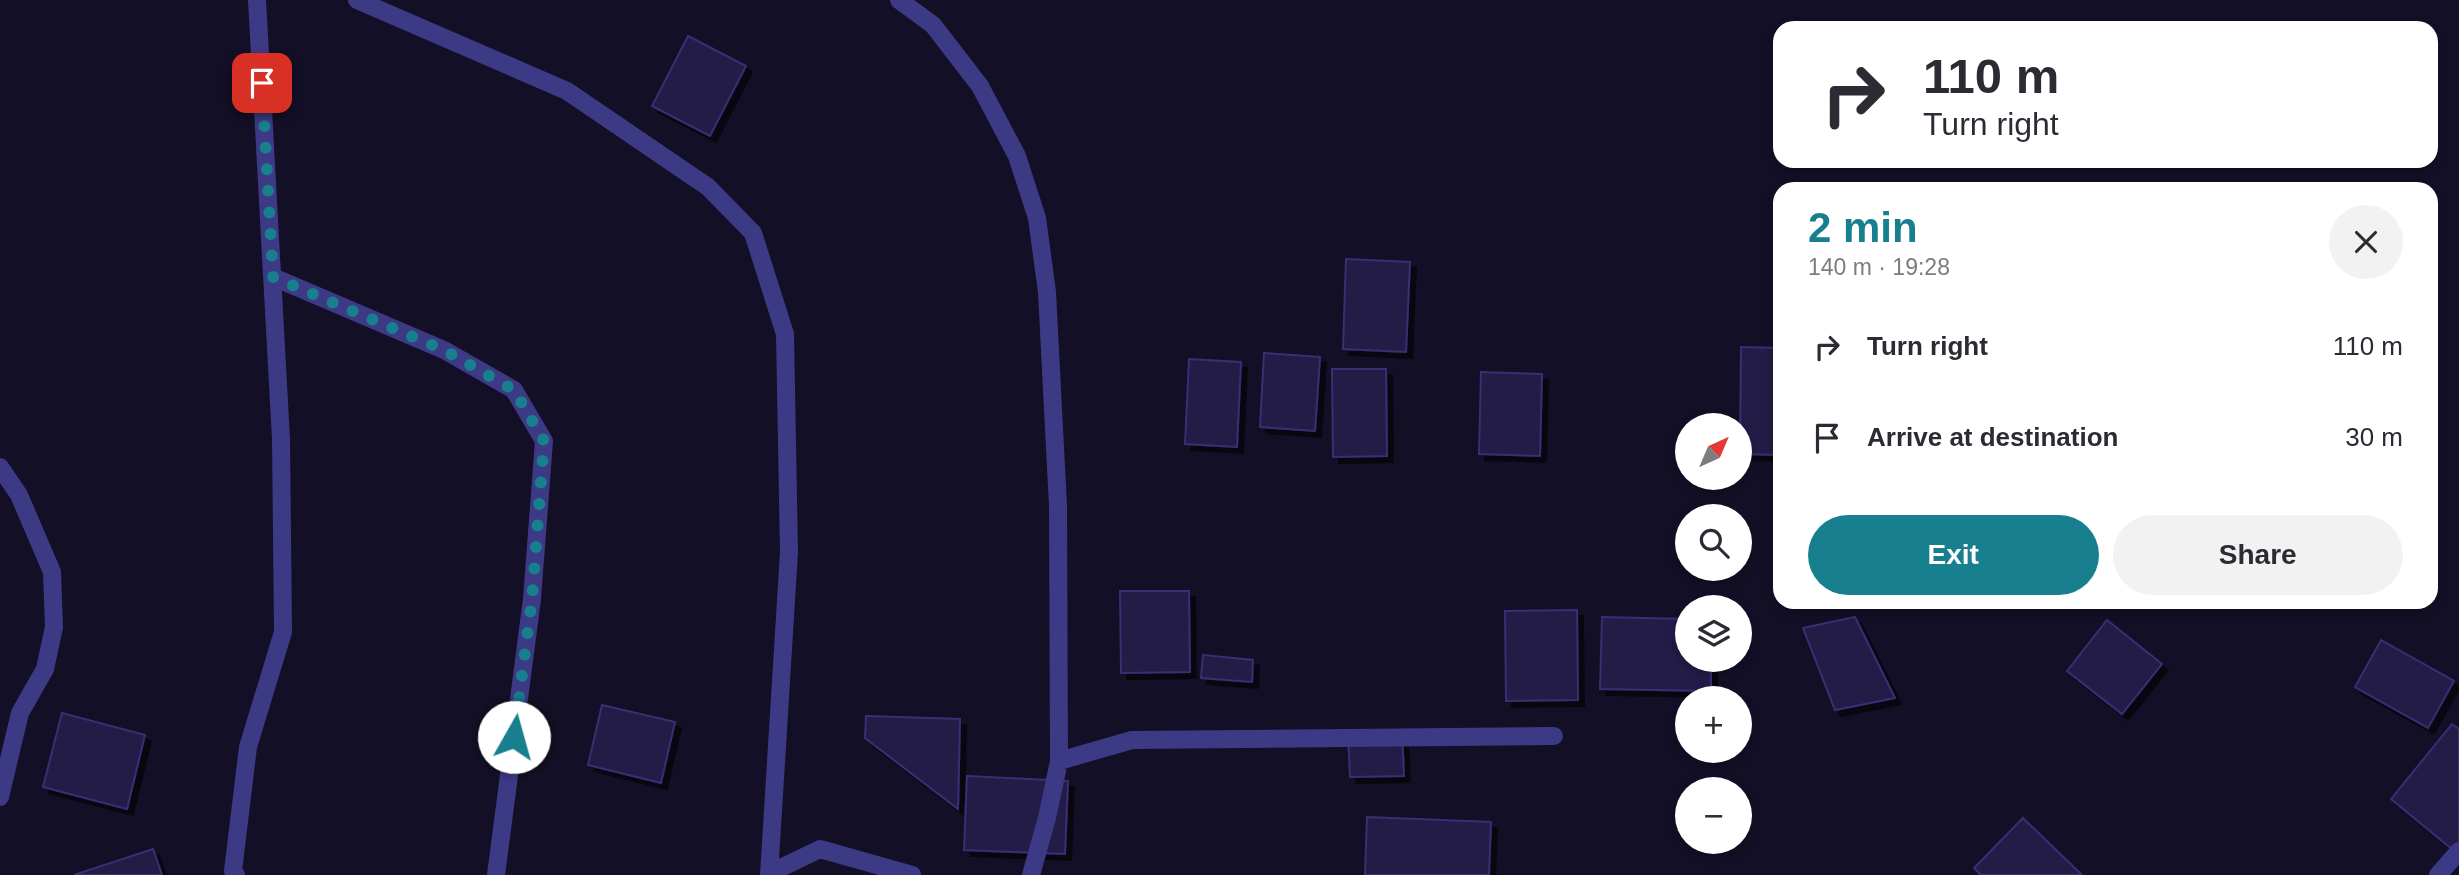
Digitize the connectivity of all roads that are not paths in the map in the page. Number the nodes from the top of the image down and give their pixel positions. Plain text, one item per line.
1 (257, 0) edge
2 (357, 0) edge
3 (899, 0) edge
4 (273, 277) junction
5 (0, 467) edge
6 (1554, 736) dead end
7 (1059, 761) junction
8 (0, 797) edge
9 (2459, 851) edge
10 (770, 874) edge
11 (236, 875) edge
12 (496, 875) edge
13 (912, 875) edge
14 (1031, 875) edge
15 (2438, 875) edge

1 - 4 street
2 - 10 street
3 - 7 street
4 - 11 street
4 - 12 street
5 - 8 street
6 - 7 street
7 - 14 street
9 - 15 street
10 - 13 street

